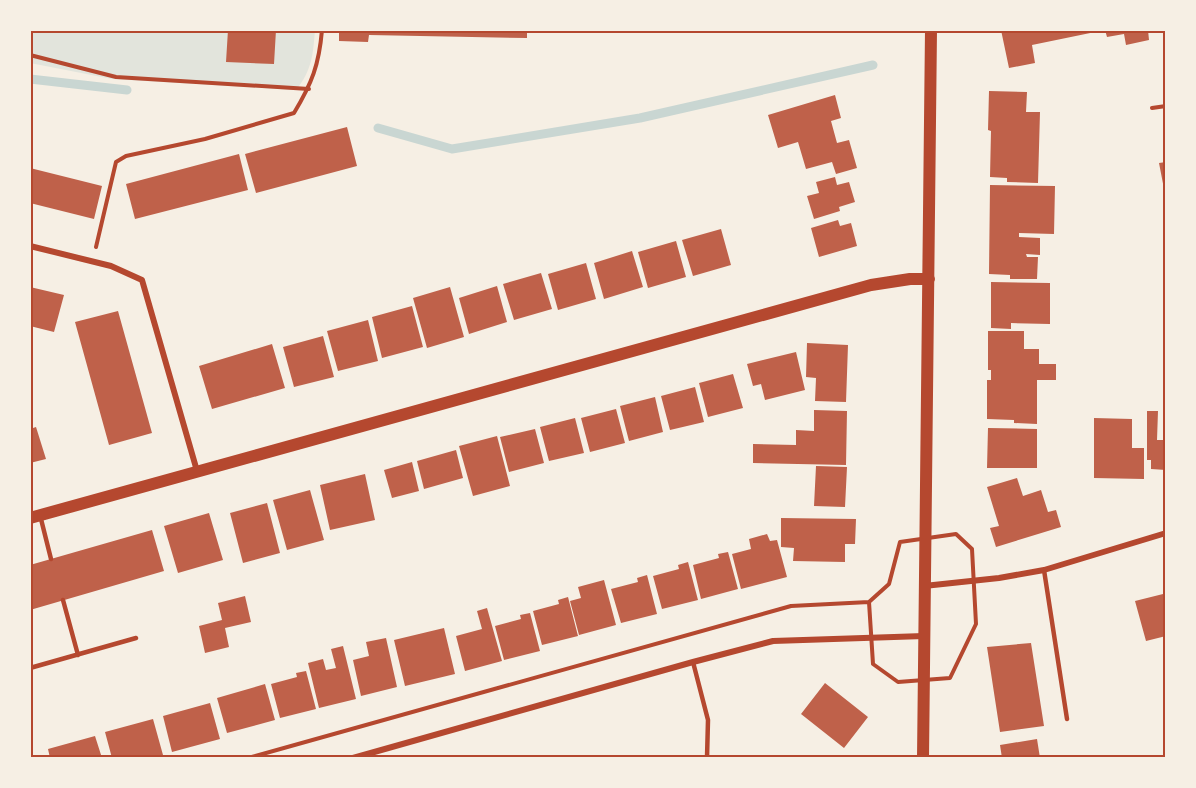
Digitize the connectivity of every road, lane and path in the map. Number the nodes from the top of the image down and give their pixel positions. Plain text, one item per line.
1 (931, 30) edge
2 (320, 31) edge
3 (30, 55) edge
4 (309, 89) junction
5 (1166, 106) edge
6 (1152, 108) dead end
7 (30, 246) edge
8 (93, 262) junction
9 (929, 279) junction
10 (197, 471) junction
11 (35, 517) edge
12 (1166, 533) edge
13 (51, 559) dead end
14 (1044, 570) junction
15 (924, 586) junction
16 (63, 600) dead end
17 (869, 602) dead end
18 (924, 636) junction
19 (136, 638) dead end
20 (78, 655) junction
21 (693, 662) junction
22 (30, 668) edge
23 (1067, 719) dead end
24 (248, 758) edge
25 (353, 758) edge
26 (707, 758) edge
27 (923, 758) edge

1 - 9 main road
2 - 4 path
3 - 4 path
4 - 8 path
5 - 6 path
7 - 8 street
8 - 10 street
9 - 10 main road
9 - 15 main road
10 - 11 main road
11 - 13 lane
12 - 14 street
14 - 15 street
14 - 23 lane
15 - 18 main road
16 - 20 lane
17 - 24 path
18 - 21 street
18 - 27 main road
19 - 20 lane
20 - 22 lane
21 - 25 street
21 - 26 lane

